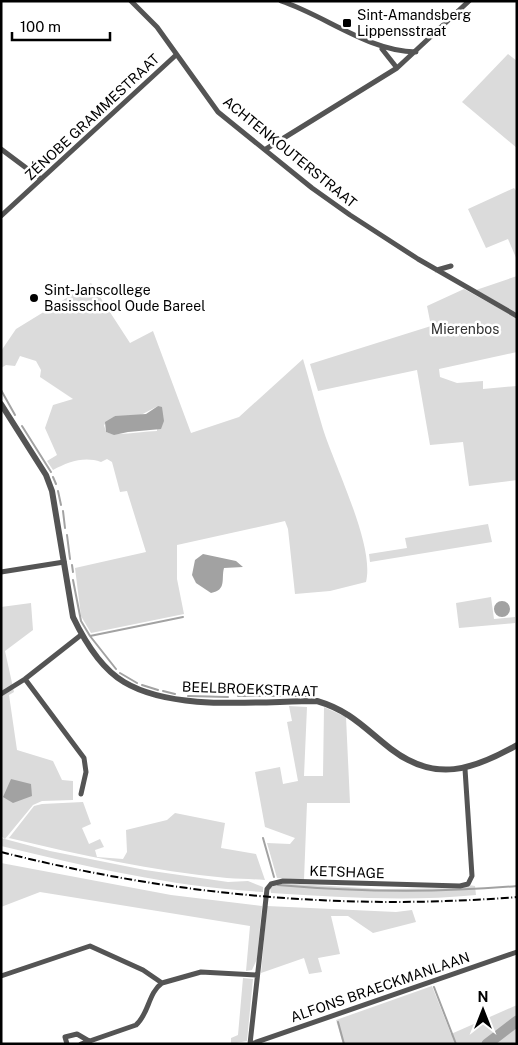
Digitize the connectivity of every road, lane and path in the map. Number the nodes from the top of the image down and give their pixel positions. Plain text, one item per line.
1 (131, 1) edge
2 (281, 1) edge
3 (469, 1) edge
4 (381, 48) junction
5 (417, 52) junction
6 (176, 55) junction
7 (397, 68) junction
8 (1, 149) edge
9 (266, 149) junction
10 (41, 180) junction
11 (1, 216) edge
12 (450, 266) dead end
13 (437, 270) junction
14 (517, 316) edge
15 (1, 404) edge
16 (64, 562) junction
17 (1, 572) edge
18 (82, 635) junction
19 (25, 679) junction
20 (1, 694) edge
21 (517, 746) edge
22 (464, 769) junction
23 (81, 794) dead end
24 (517, 952) edge
25 (1, 976) edge
26 (257, 976) junction
27 (162, 983) junction
28 (89, 1041) junction
29 (67, 1044) edge
30 (80, 1044) edge
31 (251, 1044) edge

1 - 6 street, ACHTENKOUTERSTRAAT
2 - 4 street
3 - 5 street
4 - 5 street
4 - 7 street
5 - 7 street
6 - 9 street, ACHTENKOUTERSTRAAT
6 - 10 street, ZÉNOBE GRAMMESTRAAT
7 - 9 street
8 - 10 street
9 - 13 street, ACHTENKOUTERSTRAAT
10 - 11 street, ZÉNOBE GRAMMESTRAAT
12 - 13 street
13 - 14 street, ACHTENKOUTERSTRAAT
15 - 16 street, BEELBROEKSTRAAT
16 - 17 street
16 - 18 street, BEELBROEKSTRAAT
18 - 19 street
18 - 22 street, BEELBROEKSTRAAT
19 - 20 street
19 - 23 street
21 - 22 street, BEELBROEKSTRAAT
22 - 26 street, KETSHAGE
24 - 31 street, ALFONS BRAECKMANLAAN
25 - 27 street
26 - 27 street
26 - 31 street, KETSHAGE
27 - 28 street
28 - 29 street
28 - 30 street

